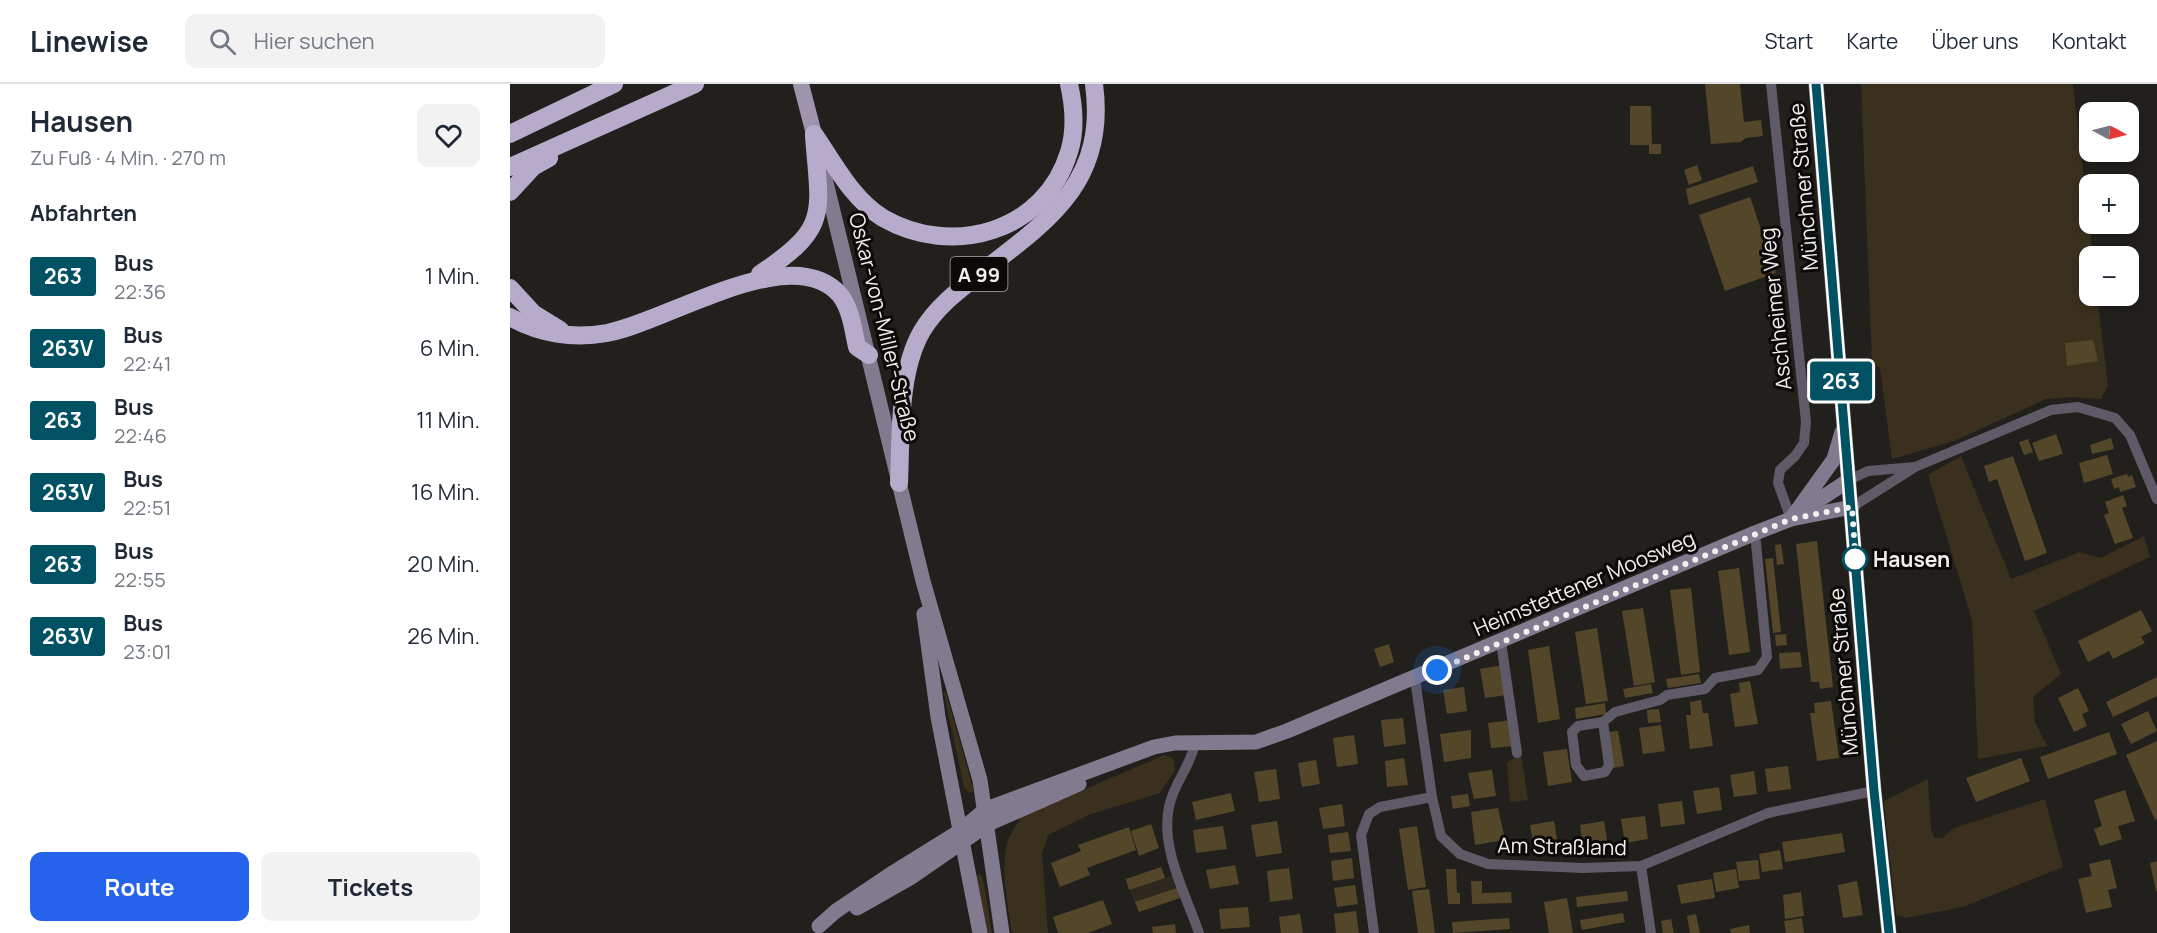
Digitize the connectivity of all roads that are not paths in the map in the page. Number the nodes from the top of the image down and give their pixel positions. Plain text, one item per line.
1 (614, 84) edge
2 (695, 84) edge
3 (801, 84) edge
4 (1070, 84) edge
5 (1094, 84) edge
6 (1771, 84) edge
7 (1816, 84) edge
8 (510, 134) edge
9 (814, 134) junction
10 (578, 135) junction
11 (510, 167) edge
12 (510, 192) edge
13 (751, 280) junction
14 (510, 288) edge
15 (510, 317) edge
16 (567, 334) junction
17 (869, 355) junction
18 (1844, 423) junction
19 (1915, 467) junction
20 (1849, 480) junction
21 (899, 483) junction
22 (2157, 499) edge
23 (1852, 507) junction
24 (1791, 519) junction
25 (1755, 533) junction
26 (922, 581) junction
27 (1501, 642) junction
28 (1415, 679) junction
29 (1603, 722) junction
30 (1195, 743) junction
31 (1517, 753) dead end
32 (1874, 791) junction
33 (1432, 797) junction
34 (987, 817) junction
35 (961, 837) junction
36 (1641, 866) junction
37 (813, 929) edge
38 (980, 933) edge
39 (1002, 933) edge
40 (1199, 933) edge
41 (1374, 933) edge
42 (1651, 933) edge
43 (1889, 933) edge

1 - 8 highway
2 - 10 highway
3 - 9 main road, Oskar-von-Miller-Straße
4 - 9 highway
5 - 21 highway, A 99
6 - 24 street, Aschheimer Weg
7 - 18 street, Münchner Straße
9 - 13 highway
9 - 17 street, Oskar-von-Miller-Straße
10 - 11 highway
10 - 12 highway
13 - 16 highway
13 - 17 highway
14 - 16 highway
15 - 16 highway
17 - 21 street, Oskar-von-Miller-Straße
18 - 20 street, Münchner Straße
18 - 24 street
19 - 20 street
19 - 22 street
19 - 23 street
20 - 23 street, Münchner Straße
20 - 24 street, Heimstettener Moosweg
21 - 26 street, Oskar-von-Miller-Straße
23 - 24 street, Heimstettener Moosweg
23 - 32 street, Münchner Straße
24 - 25 street, Heimstettener Moosweg
25 - 27 street, Heimstettener Moosweg
25 - 29 street
26 - 34 street, Oskar-von-Miller-Straße
26 - 35 street, Oskar-von-Miller-Straße
27 - 28 street, Heimstettener Moosweg
27 - 31 street
28 - 30 street, Heimstettener Moosweg
28 - 33 street, Am Straßland
29 - 29 street
30 - 34 street, Heimstettener Moosweg
30 - 40 street
32 - 36 street, Am Straßland
32 - 43 street, Münchner Straße
33 - 36 street, Am Straßland
33 - 41 street
34 - 35 street, Heimstettener Moosweg
34 - 39 street, Oskar-von-Miller-Straße
35 - 37 street
35 - 38 street, Oskar-von-Miller-Straße
36 - 42 street

